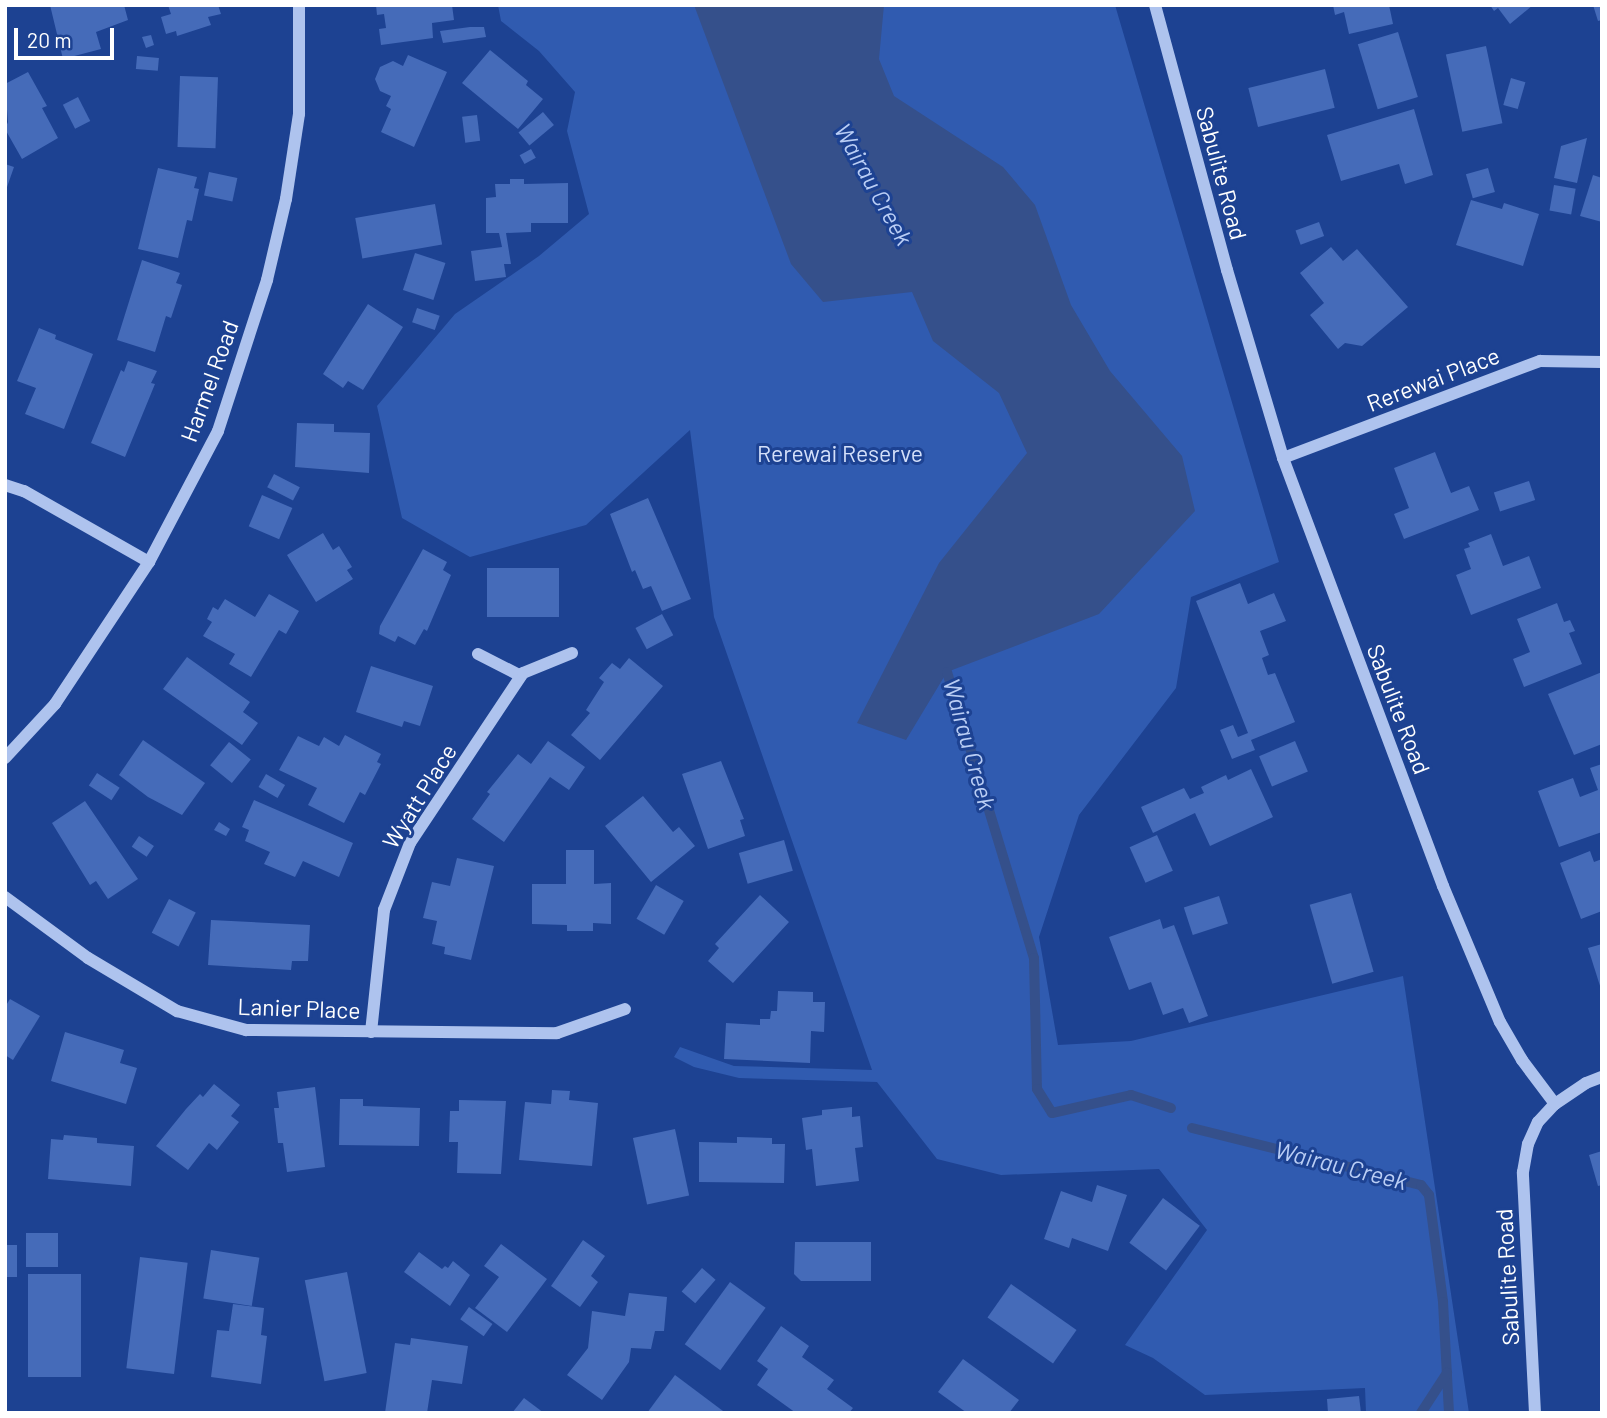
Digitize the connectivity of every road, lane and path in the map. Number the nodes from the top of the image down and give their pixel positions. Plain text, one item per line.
1 (299, 5) edge
2 (1155, 5) edge
3 (1602, 362) edge
4 (1283, 458) junction
5 (5, 485) edge
6 (149, 562) junction
7 (572, 653) dead end
8 (478, 654) dead end
9 (521, 676) junction
10 (5, 758) edge
11 (5, 897) edge
12 (625, 1009) dead end
13 (370, 1032) junction
14 (1602, 1077) edge
15 (1555, 1104) junction
16 (1535, 1413) edge

1 - 6 street, Harmel Road
2 - 4 street, Sabulite Road
3 - 4 street, Rerewai Place
4 - 15 street, Sabulite Road
5 - 6 street
6 - 10 street, Harmel Road
7 - 9 street
8 - 9 street
9 - 13 street, Wyatt Place
11 - 13 street, Lanier Place
12 - 13 street, Lanier Place
14 - 15 street
15 - 16 street, Sabulite Road

